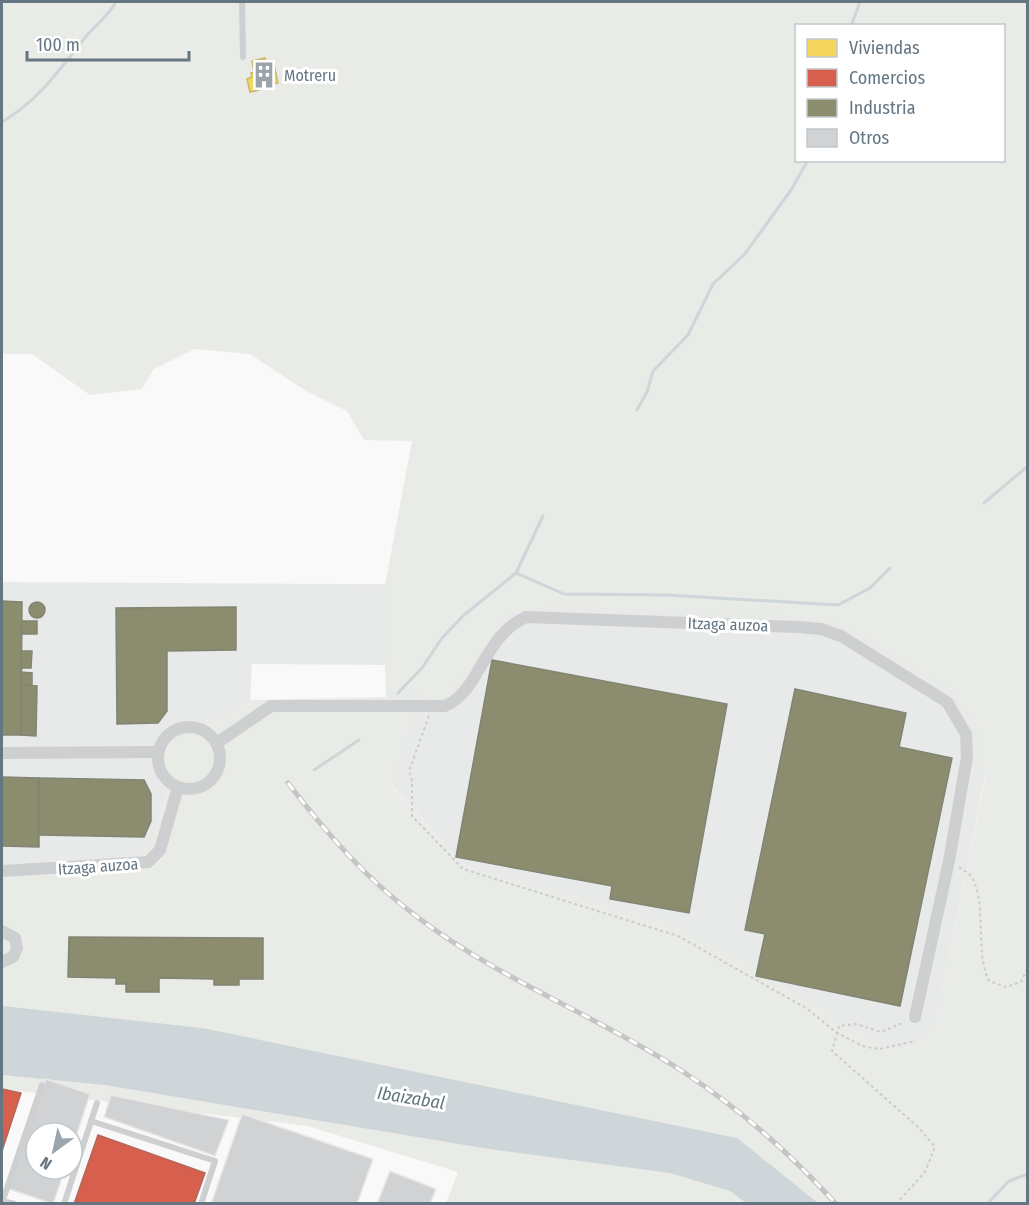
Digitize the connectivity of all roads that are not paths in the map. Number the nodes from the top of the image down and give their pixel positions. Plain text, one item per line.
1 (242, 2) edge
2 (243, 57) dead end
3 (217, 743) junction
4 (158, 752) junction
5 (2, 753) edge
6 (178, 787) junction
7 (2, 871) edge
8 (2, 931) edge
9 (2, 962) edge
10 (915, 1017) road end
11 (42, 1084) dead end
12 (97, 1102) dead end
13 (91, 1121) junction
14 (2, 1200) edge
15 (15, 1203) edge
16 (63, 1203) edge
17 (201, 1203) edge

1 - 2 lane
3 - 4 street
3 - 6 street
3 - 10 street, Itzaga auzoa
4 - 5 street
4 - 6 street
6 - 7 street, Itzaga auzoa
8 - 9 street
11 - 14 lane
12 - 13 lane
13 - 16 lane
13 - 17 lane
14 - 15 lane

